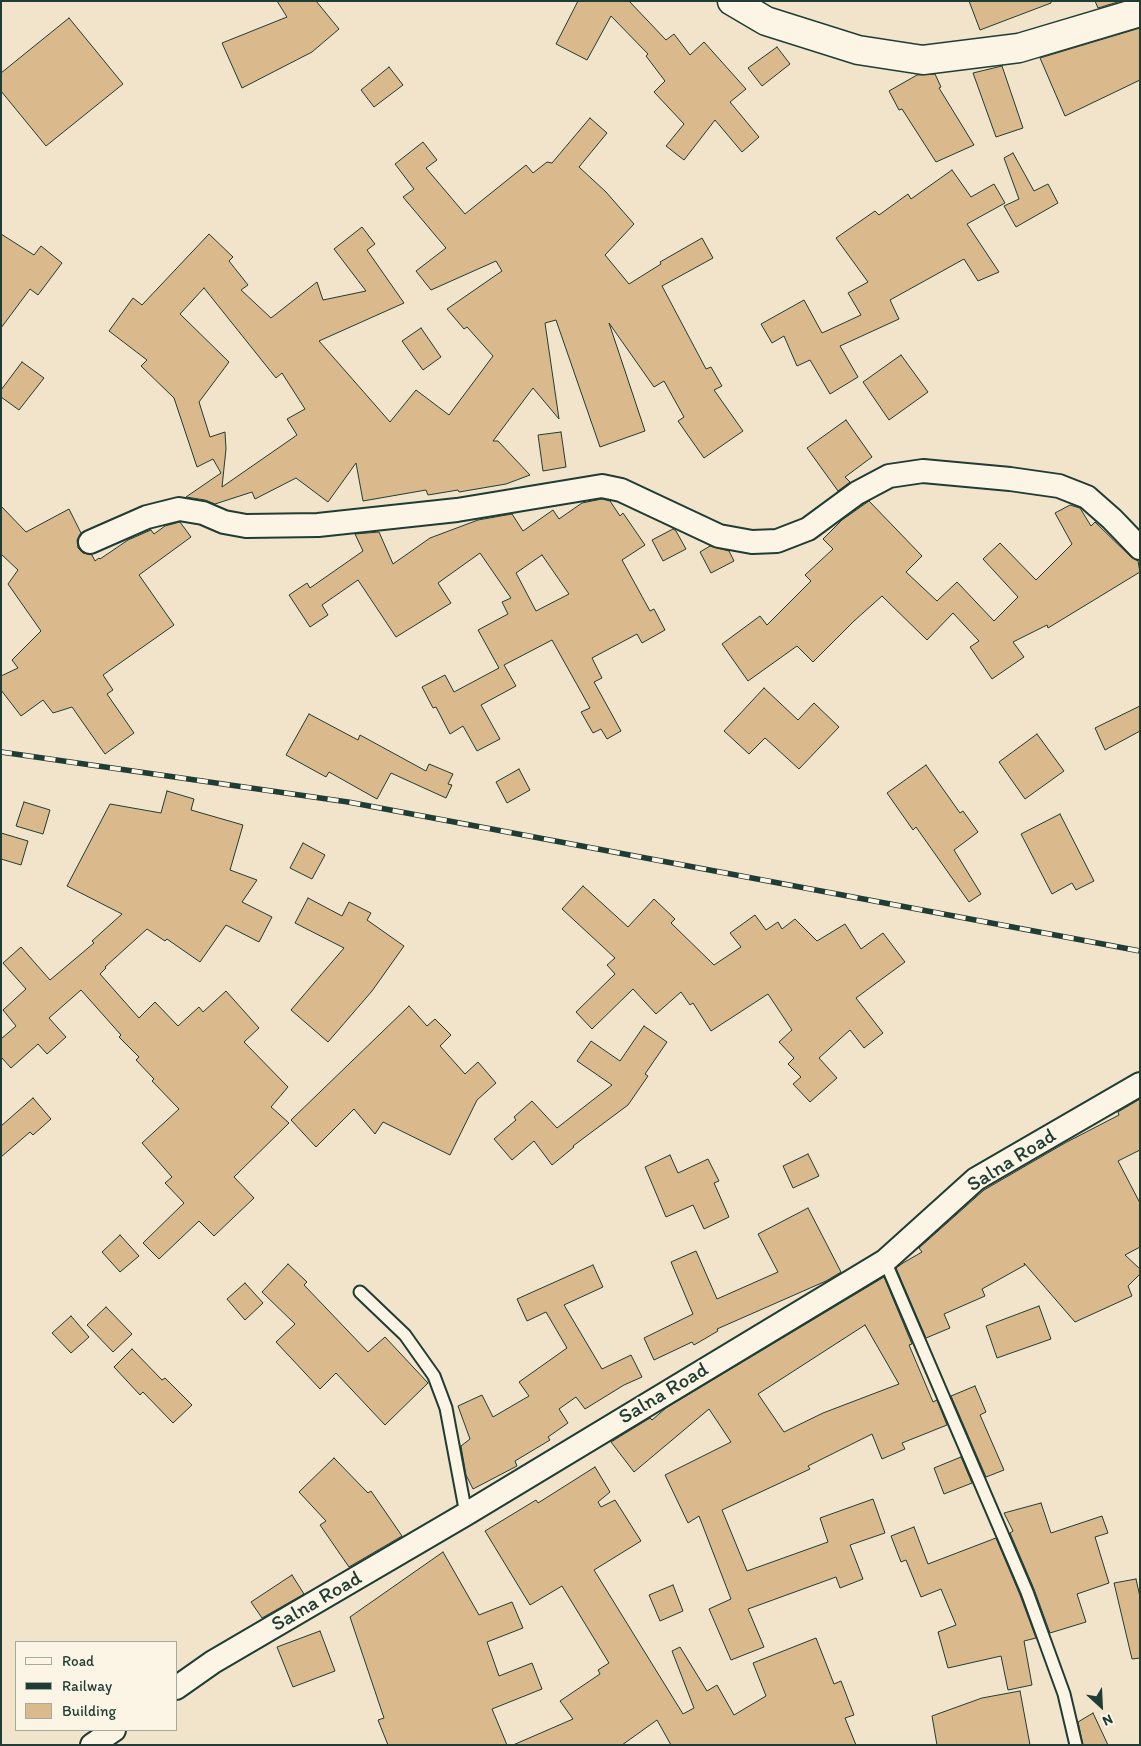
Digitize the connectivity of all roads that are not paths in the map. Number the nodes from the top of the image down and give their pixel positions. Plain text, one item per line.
1 (732, 1) edge
2 (1140, 12) edge
3 (90, 542) dead end
4 (1140, 548) edge
5 (1140, 1084) edge
6 (885, 1261) junction
7 (360, 1292) dead end
8 (466, 1514) junction
9 (178, 1687) edge
10 (113, 1731) edge
11 (92, 1745) edge
12 (1076, 1745) edge

1 - 2 main road
3 - 4 street
5 - 6 street, Salna Road
6 - 8 street, Salna Road
6 - 12 lane
7 - 8 lane
8 - 9 street, Salna Road
10 - 11 street

